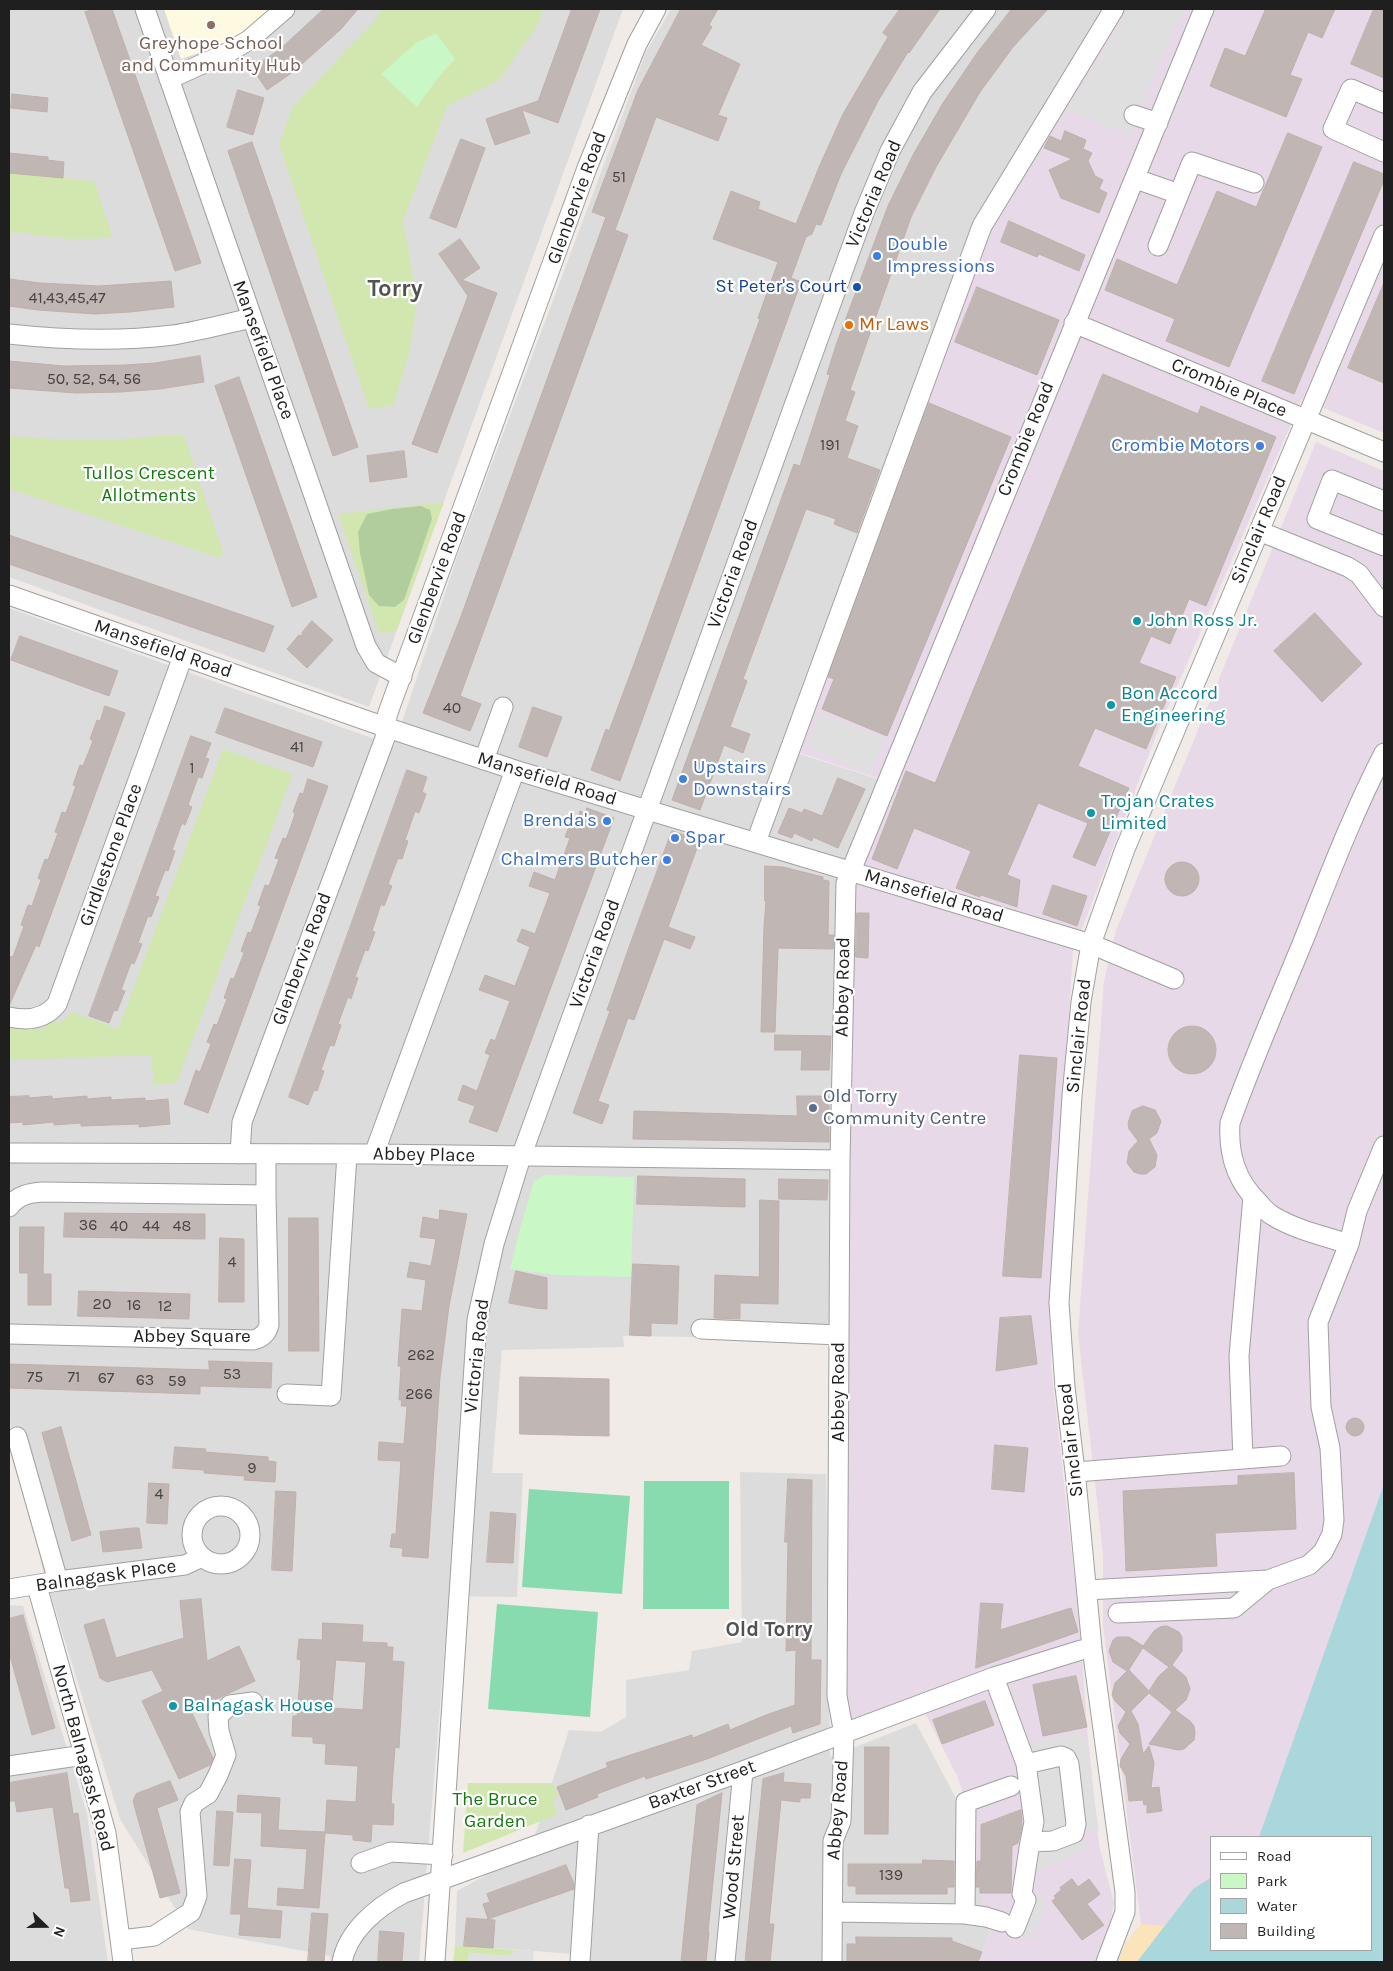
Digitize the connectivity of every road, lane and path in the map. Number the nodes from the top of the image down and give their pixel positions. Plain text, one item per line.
1 (145, 9) edge
2 (285, 9) edge
3 (656, 9) edge
4 (986, 9) edge
5 (1114, 9) edge
6 (1204, 9) edge
7 (169, 79) junction
8 (1384, 103) edge
9 (1134, 115) dead end
10 (1158, 123) junction
11 (1384, 152) edge
12 (1136, 179) junction
13 (1254, 183) dead end
14 (1179, 194) junction
15 (1384, 235) edge
16 (1158, 246) dead end
17 (251, 318) junction
18 (1074, 323) junction
19 (9, 334) edge
20 (1307, 420) junction
21 (1384, 452) edge
22 (1384, 502) edge
23 (1259, 531) junction
24 (1384, 546) edge
25 (9, 595) edge
26 (1384, 605) edge
27 (183, 656) junction
28 (402, 677) junction
29 (502, 707) dead end
30 (385, 727) junction
31 (1384, 753) edge
32 (484, 760) junction
33 (515, 770) junction
34 (1380, 775) edge
35 (648, 809) junction
36 (756, 842) junction
37 (850, 870) junction
38 (1091, 944) junction
39 (1174, 979) dead end
40 (9, 1017) edge
41 (1384, 1146) edge
42 (9, 1153) edge
43 (240, 1154) junction
44 (266, 1154) junction
45 (374, 1154) junction
46 (347, 1155) junction
47 (521, 1157) junction
48 (840, 1160) junction
49 (266, 1195) junction
50 (1253, 1197) junction
51 (9, 1207) edge
52 (1349, 1244) junction
53 (701, 1329) dead end
54 (9, 1334) edge
55 (839, 1335) junction
56 (286, 1394) dead end
57 (17, 1437) dead end
58 (1281, 1456) dead end
59 (1243, 1459) junction
60 (16, 1460) edge
61 (1076, 1472) junction
62 (202, 1557) dead end
63 (1268, 1580) junction
64 (58, 1581) junction
65 (37, 1586) junction
66 (9, 1589) edge
67 (1087, 1590) junction
68 (1118, 1613) dead end
69 (1092, 1648) junction
70 (994, 1677) junction
71 (253, 1702) dead end
72 (844, 1734) junction
73 (84, 1755) junction
74 (1026, 1764) junction
75 (9, 1766) edge
76 (743, 1771) junction
77 (1011, 1786) dead end
78 (589, 1826) junction
79 (1030, 1842) junction
80 (443, 1854) junction
81 (361, 1863) dead end
82 (441, 1879) junction
83 (834, 1912) junction
84 (965, 1914) junction
85 (120, 1940) junction
86 (123, 1962) edge
87 (342, 1962) edge
88 (435, 1962) edge
89 (580, 1962) edge
90 (725, 1962) edge
91 (832, 1962) edge
92 (1106, 1962) edge

1 - 7 street, Mansefield Place
2 - 7 street
3 - 28 street, Glenbervie Road
4 - 35 street, Victoria Road
5 - 36 street
6 - 10 street, Crombie Road
7 - 17 street, Mansefield Place
8 - 11 street
9 - 10 street
10 - 12 street, Crombie Road
12 - 14 street
12 - 18 street, Crombie Road
13 - 14 street
14 - 16 street
15 - 20 street, Sinclair Road
17 - 19 street
17 - 28 street, Mansefield Place
18 - 20 street, Crombie Place
18 - 37 street, Crombie Road
20 - 21 street, Crombie Place
20 - 23 street, Sinclair Road
22 - 24 street
23 - 26 street
23 - 38 street, Sinclair Road
25 - 27 street, Mansefield Road
27 - 30 street, Mansefield Road
27 - 40 street, Girdlestone Place
28 - 30 street, Glenbervie Road
29 - 32 street
30 - 32 street, Mansefield Road
30 - 43 street, Glenbervie Road
31 - 34 street
32 - 33 street, Mansefield Road
33 - 35 street, Mansefield Road
33 - 45 street
34 - 50 street
35 - 36 street, Mansefield Road
35 - 47 street, Victoria Road
36 - 37 street, Mansefield Road
37 - 38 street, Mansefield Road
37 - 48 street, Abbey Road
38 - 39 street, Mansefield Road
38 - 61 street, Sinclair Road
41 - 52 street
42 - 43 street, Abbey Place
43 - 44 street, Abbey Place
44 - 46 street, Abbey Place
44 - 49 street, Abbey Square
45 - 46 street, Abbey Place
45 - 47 street, Abbey Place
46 - 56 street
47 - 48 street, Abbey Place
47 - 80 street, Victoria Road
48 - 55 street, Abbey Road
49 - 51 street
49 - 54 street, Abbey Square
50 - 52 street
50 - 59 street
52 - 63 street
53 - 55 street
55 - 72 street, Abbey Road
57 - 60 street
58 - 59 street
59 - 61 street
60 - 64 street
61 - 67 street, Sinclair Road
62 - 64 street, Balnagask Place
63 - 67 street
63 - 68 street
64 - 65 street, Balnagask Place
65 - 66 street, Balnagask Place
65 - 73 street, North Balnagask Road
67 - 69 street, Sinclair Road
69 - 70 street, Baxter Street
69 - 92 street, Sinclair Road
70 - 72 street, Baxter Street
70 - 74 street
71 - 85 street
72 - 76 street, Baxter Street
72 - 83 street, Abbey Road
73 - 75 street
73 - 85 street, North Balnagask Road
74 - 79 street
74 - 79 street
76 - 78 street, Baxter Street
76 - 90 street, Wood Street
77 - 84 street
78 - 82 street, Baxter Street
78 - 89 street
79 - 84 street
80 - 81 street
80 - 82 street, Victoria Road
82 - 87 street, Baxter Street
82 - 88 street, Victoria Road
83 - 84 street
83 - 91 street, Abbey Road
85 - 86 street, North Balnagask Road

